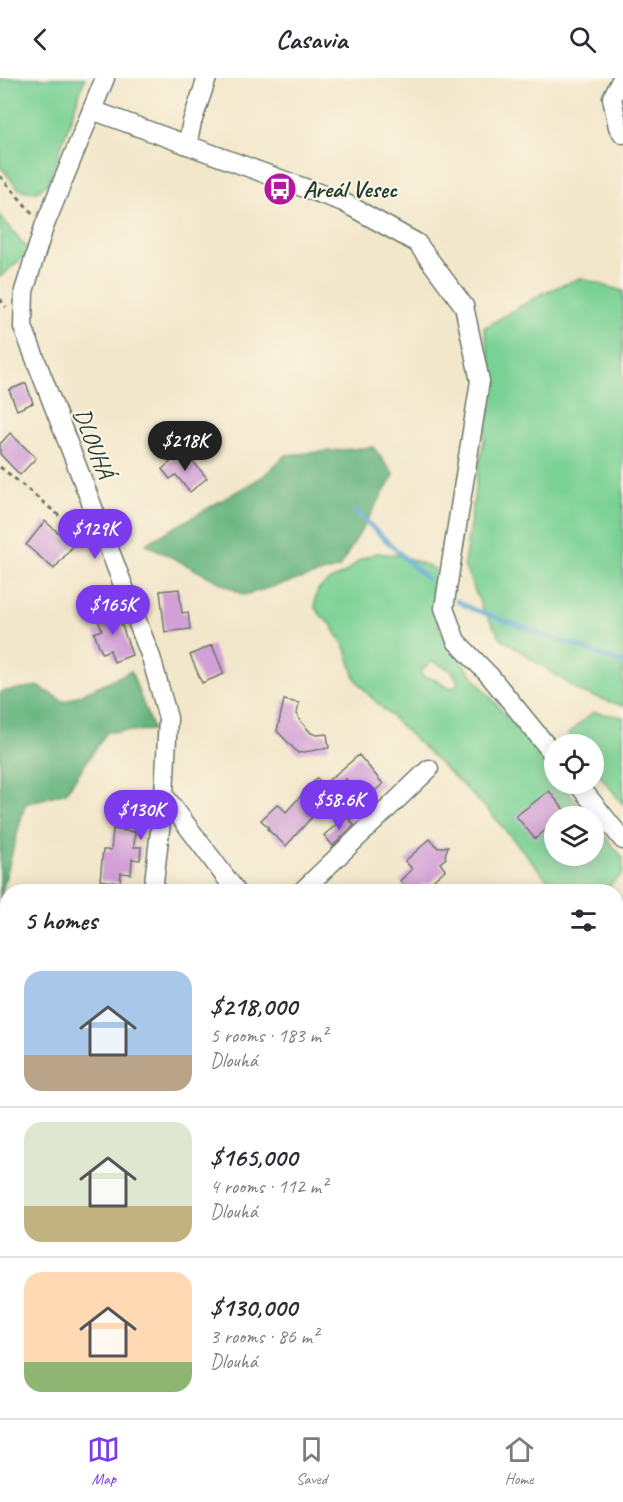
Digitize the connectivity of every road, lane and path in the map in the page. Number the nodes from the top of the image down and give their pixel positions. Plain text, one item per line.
1 (105, 78) edge
2 (207, 78) edge
3 (622, 78) edge
4 (92, 110) junction
5 (623, 134) edge
6 (187, 144) junction
7 (0, 176) edge
8 (44, 227) junction
9 (0, 467) edge
10 (112, 554) junction
11 (544, 742) edge
12 (429, 769) dead end
13 (586, 794) edge
14 (164, 795) junction
15 (623, 840) edge
16 (154, 884) edge
17 (231, 884) edge
18 (309, 884) edge

1 - 4 street
2 - 6 street
3 - 5 street
4 - 6 street
4 - 8 street
6 - 11 street
7 - 8 path
8 - 10 street, DLOUHÁ
9 - 10 path
10 - 14 street, DLOUHÁ
12 - 18 street
13 - 15 street
14 - 16 street, DLOUHÁ
14 - 17 street

